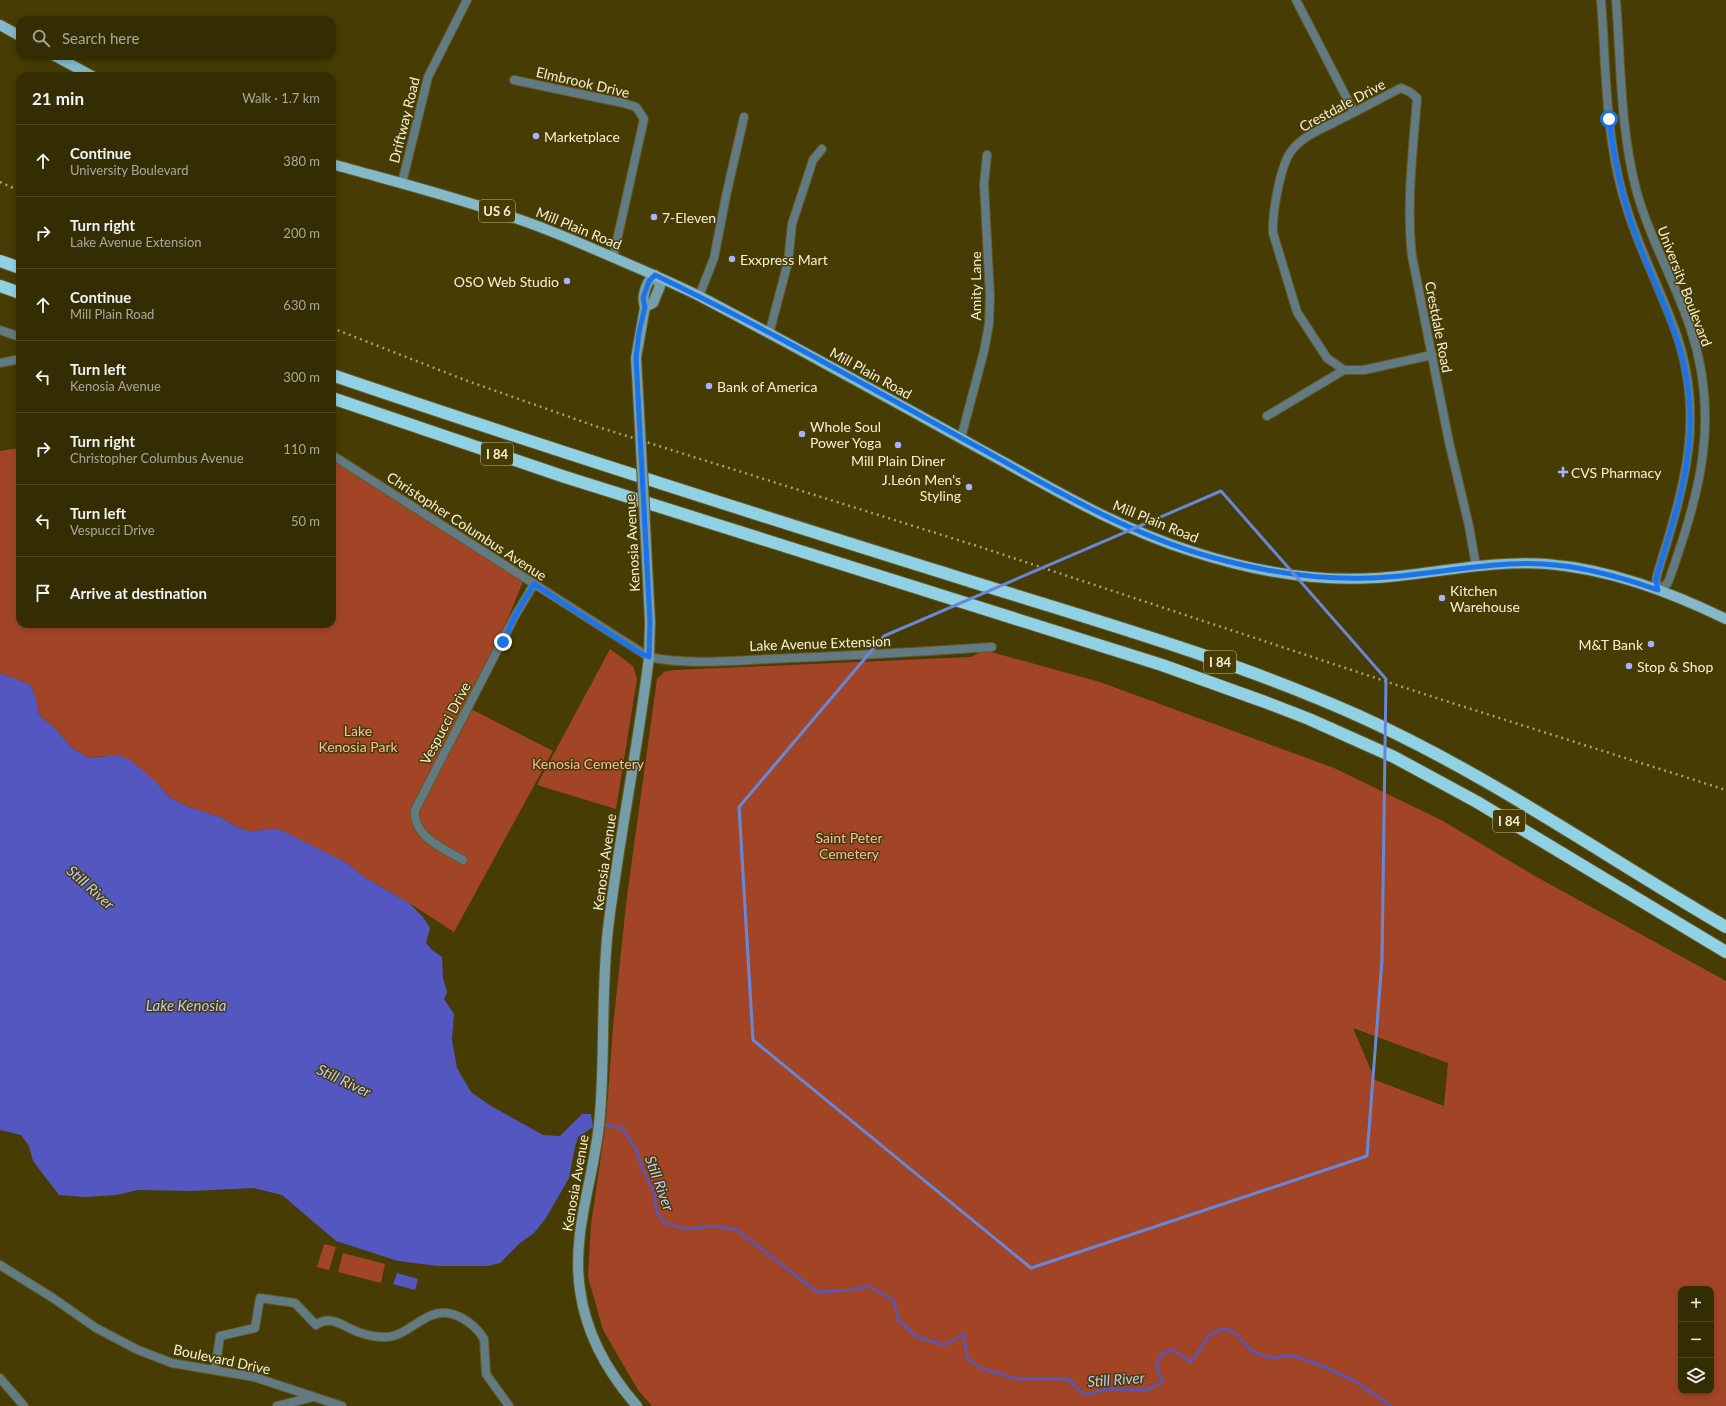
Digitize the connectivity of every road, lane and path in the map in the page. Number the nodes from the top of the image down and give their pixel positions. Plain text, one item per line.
1 (467, 0) edge
2 (1296, 0) edge
3 (1601, 0) edge
4 (1616, 0) edge
5 (0, 25) edge
6 (16, 34) edge
7 (62, 60) edge
8 (85, 72) edge
9 (514, 80) dead end
10 (1410, 92) joint
11 (1354, 112) junction
12 (744, 117) dead end
13 (822, 149) dead end
14 (987, 155) dead end
15 (336, 165) edge
16 (402, 183) junction
17 (613, 258) junction
18 (0, 261) edge
19 (16, 267) edge
20 (655, 275) junction
21 (0, 286) edge
22 (16, 291) edge
23 (699, 296) junction
24 (0, 330) edge
25 (769, 334) junction
26 (16, 336) edge
27 (1432, 355) junction
28 (16, 360) edge
29 (0, 363) edge
30 (1344, 370) junction
31 (336, 376) edge
32 (336, 399) edge
33 (1267, 416) dead end
34 (961, 438) junction
35 (336, 458) edge
36 (1476, 566) junction
37 (534, 584) junction
38 (1658, 590) junction
39 (1726, 619) edge
40 (992, 647) dead end
41 (649, 657) junction
42 (463, 860) dead end
43 (1726, 927) edge
44 (1726, 952) edge
45 (0, 1265) edge
46 (215, 1370) junction
47 (0, 1378) edge
48 (314, 1397) junction
49 (24, 1406) edge
50 (277, 1406) edge
51 (342, 1406) edge
52 (509, 1406) edge
53 (637, 1406) edge

1 - 16 street, Driftway Road
2 - 11 street
3 - 38 street, University Boulevard
4 - 38 street, University Boulevard
5 - 6 main road
7 - 8 main road
9 - 17 street, Elmbrook Drive
10 - 11 street, Crestdale Drive
10 - 27 street, Crestdale Road
11 - 30 street, Crestdale Drive
12 - 23 street
13 - 25 street
14 - 34 street, Amity Lane
15 - 16 main road, Mill Plain Road / US 6
16 - 17 main road, Mill Plain Road / US 6
17 - 20 main road, Mill Plain Road / US 6
18 - 19 highway
20 - 23 main road, Mill Plain Road / US 6
20 - 41 street, Kenosia Avenue, bridge
21 - 22 highway
23 - 25 main road, Mill Plain Road / US 6
24 - 26 street
25 - 34 main road, Mill Plain Road / US 6
27 - 30 street
27 - 36 street, Crestdale Road
28 - 29 street
30 - 33 street
31 - 43 highway, I 84
32 - 44 highway, I 84
34 - 36 main road, Mill Plain Road / US 6
35 - 37 street, Christopher Columbus Avenue
36 - 38 main road, US 6
37 - 41 street, Christopher Columbus Avenue
37 - 42 street, Vespucci Drive
38 - 39 main road, US 6
40 - 41 street, Lake Avenue Extension
41 - 53 street, Kenosia Avenue
45 - 46 street, Boulevard Drive
46 - 48 street, Boulevard Drive
46 - 52 street
47 - 49 street
48 - 50 street
48 - 51 street, Boulevard Drive

